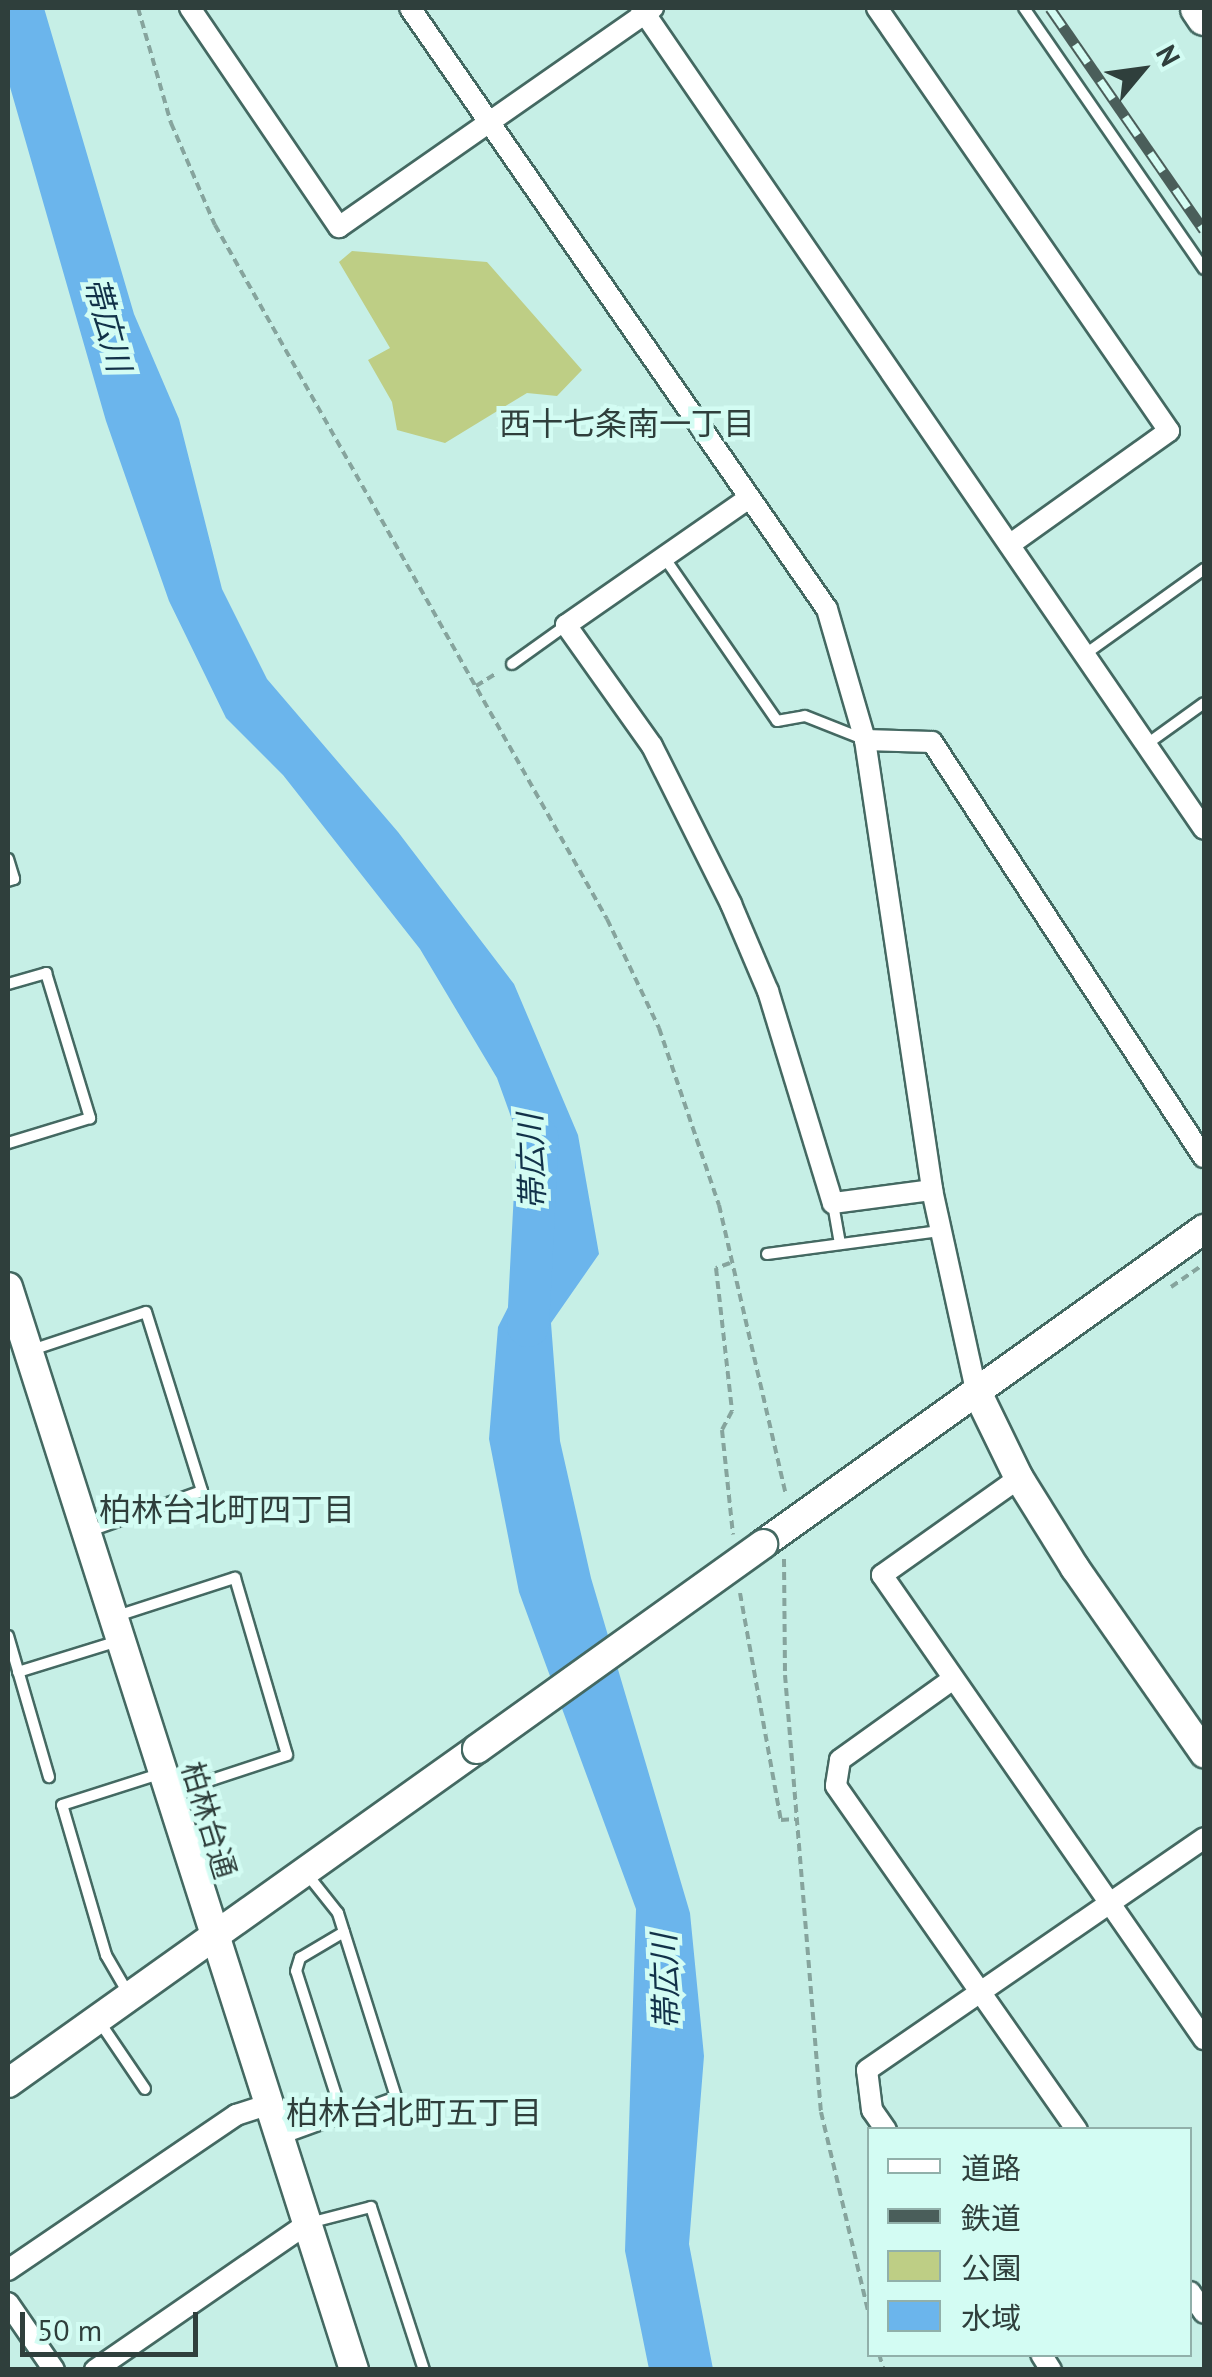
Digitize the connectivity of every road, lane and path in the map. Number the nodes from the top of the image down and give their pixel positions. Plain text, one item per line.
1 (138, 8) edge
2 (190, 8) edge
3 (410, 8) edge
4 (877, 8) edge
5 (1024, 8) edge
6 (1198, 8) edge
7 (647, 9) edge
8 (1204, 17) edge
9 (488, 122) junction
10 (1204, 270) edge
11 (749, 498) junction
12 (1009, 545) junction
13 (664, 557) junction
14 (1204, 569) edge
15 (566, 625) junction
16 (1084, 655) junction
17 (512, 664) joint
18 (476, 686) junction
19 (1204, 704) edge
20 (864, 740) junction
21 (1148, 744) junction
22 (1204, 829) edge
23 (8, 859) edge
24 (8, 881) edge
25 (8, 984) edge
26 (8, 1143) edge
27 (1204, 1157) edge
28 (932, 1190) junction
29 (833, 1203) junction
30 (1204, 1229) edge
31 (939, 1231) junction
32 (840, 1243) junction
33 (766, 1254) dead end
34 (8, 1288) edge
35 (28, 1352) junction
36 (976, 1390) junction
37 (1019, 1478) junction
38 (800, 1485) dead end
39 (85, 1532) junction
40 (115, 1630) junction
41 (8, 1636) edge
42 (18, 1672) junction
43 (953, 1679) junction
44 (1204, 1753) edge
45 (49, 1777) dead end
46 (164, 1784) junction
47 (1204, 1838) edge
48 (306, 1874) junction
49 (1110, 1902) junction
50 (344, 1932) junction
51 (214, 1941) junction
52 (980, 1989) junction
53 (131, 1998) junction
54 (98, 2020) junction
55 (1204, 2039) edge
56 (8, 2083) edge
57 (145, 2089) dead end
58 (269, 2104) junction
59 (343, 2116) junction
60 (884, 2127) edge
61 (1075, 2127) edge
62 (280, 2139) junction
63 (308, 2223) junction
64 (8, 2270) edge
65 (8, 2302) edge
66 (54, 2370) edge
67 (94, 2370) edge
68 (354, 2370) edge
69 (424, 2370) edge

1 - 18 path
2 - 9 street
3 - 9 street
4 - 12 street
5 - 10 lane
6 - 8 highway
7 - 9 street
7 - 12 street
9 - 11 street
11 - 13 street
11 - 20 street
12 - 16 street
13 - 15 street
13 - 20 lane
14 - 16 lane
15 - 17 lane
15 - 29 street
16 - 21 street
17 - 18 path
18 - 38 path
19 - 21 lane
20 - 27 street
20 - 28 street
21 - 22 street
23 - 24 lane
25 - 26 lane
28 - 29 street
28 - 31 street
29 - 32 lane
30 - 36 street
31 - 32 lane
31 - 36 street
32 - 33 lane
34 - 35 street, 柏林台通
35 - 39 street, 柏林台通
35 - 39 lane
36 - 37 street
36 - 48 street, bridge
37 - 43 street
37 - 44 street
39 - 40 street, 柏林台通
40 - 42 lane
40 - 46 street, 柏林台通
40 - 46 lane
41 - 42 lane
42 - 45 lane
43 - 49 street
43 - 52 street
46 - 51 street, 柏林台通
46 - 53 lane
47 - 49 street
48 - 50 lane
48 - 51 street
49 - 52 street
49 - 55 street
50 - 59 lane
50 - 59 lane
51 - 53 street
51 - 58 street, 柏林台通
52 - 60 street
52 - 61 street
53 - 54 street
54 - 56 street
54 - 57 lane
58 - 62 street, 柏林台通
58 - 64 street
59 - 62 lane
62 - 63 street, 柏林台通
63 - 67 street
63 - 68 street, 柏林台通
63 - 69 lane
65 - 66 street

